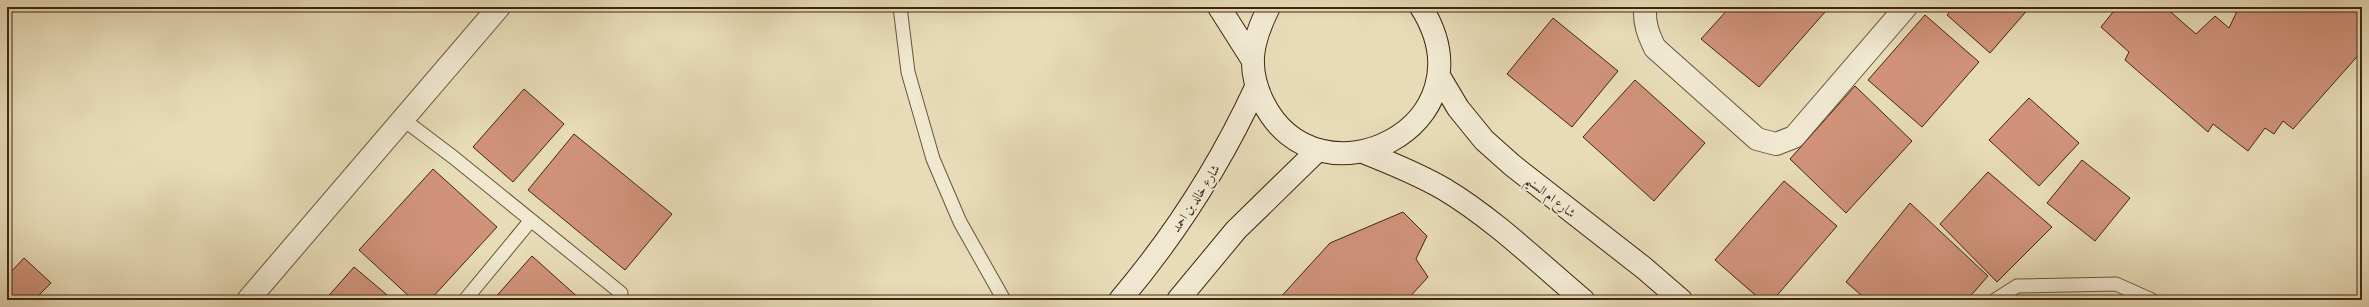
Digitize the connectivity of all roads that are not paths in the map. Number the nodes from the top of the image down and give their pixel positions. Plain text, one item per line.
1 (499, 7) edge
2 (900, 7) edge
3 (1219, 7) edge
4 (1269, 7) edge
5 (1645, 7) edge
6 (1906, 7) edge
7 (1430, 12) edge
8 (1252, 59) junction
9 (1439, 76) junction
10 (1256, 87) junction
11 (404, 120) junction
12 (1318, 150) junction
13 (1363, 152) junction
14 (532, 220) junction
15 (621, 293) dead end
16 (248, 300) edge
17 (465, 300) edge
18 (1004, 300) edge
19 (1120, 300) edge
20 (1178, 300) edge
21 (1582, 300) edge
22 (1681, 300) edge
23 (1995, 300) edge
24 (2152, 300) edge

1 - 11 main road
2 - 18 lane
3 - 8 main road
4 - 8 main road
5 - 6 main road
7 - 9 main road
8 - 10 main road
9 - 13 main road
9 - 22 main road, شارع ام السنيم
10 - 12 main road
10 - 19 main road, شارع خالد بن احمد
11 - 14 lane
11 - 16 main road
12 - 13 main road
12 - 20 main road
13 - 21 main road
14 - 15 lane
14 - 17 lane
23 - 24 lane

